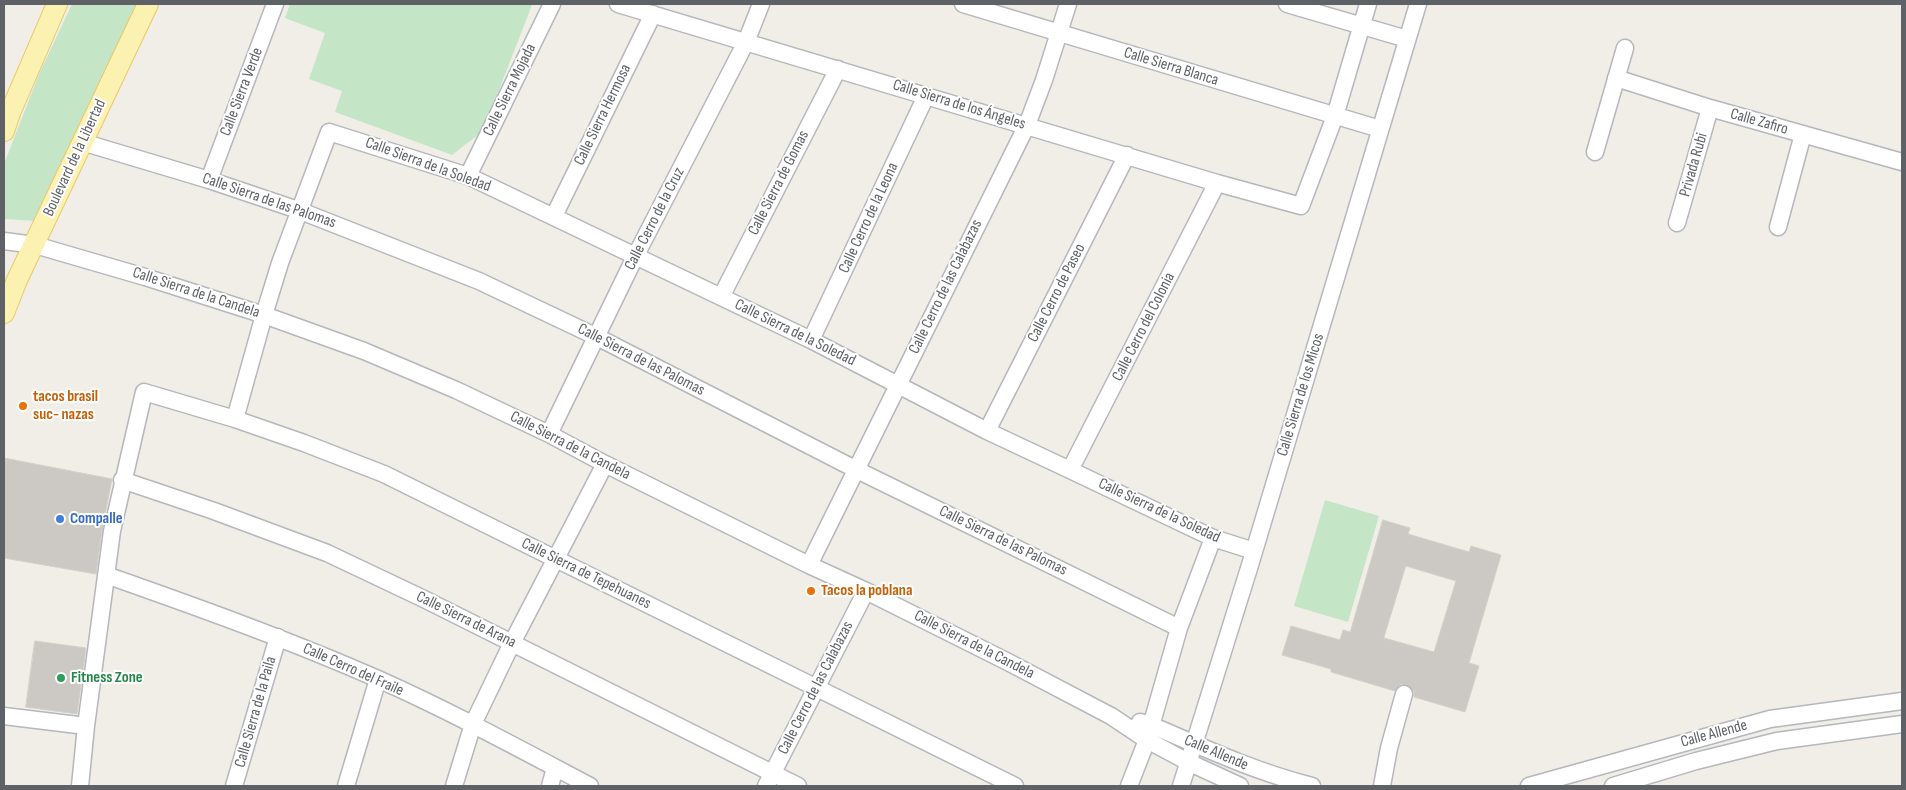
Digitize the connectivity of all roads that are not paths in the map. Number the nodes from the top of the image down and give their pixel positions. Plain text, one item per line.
1 (57, 4) edge
2 (148, 4) edge
3 (275, 4) edge
4 (552, 4) edge
5 (618, 4) edge
6 (761, 4) edge
7 (963, 4) edge
8 (1068, 4) edge
9 (1288, 4) edge
10 (1368, 4) edge
11 (1418, 4) edge
12 (652, 14) junction
13 (1362, 26) junction
14 (1059, 32) junction
15 (1407, 39) junction
16 (746, 42) junction
17 (1625, 48) dead end
18 (838, 69) junction
19 (1616, 78) junction
20 (926, 96) junction
21 (1710, 108) junction
22 (1335, 116) junction
23 (6, 119) edge
24 (1027, 125) junction
25 (1380, 129) junction
26 (1803, 134) junction
27 (82, 142) junction
28 (1595, 152) dead end
29 (1127, 155) junction
30 (1902, 162) edge
31 (468, 176) junction
32 (209, 180) junction
33 (1217, 183) junction
34 (298, 210) junction
35 (554, 216) junction
36 (1677, 223) dead end
37 (1778, 226) dead end
38 (4, 241) edge
39 (35, 245) junction
40 (636, 257) junction
41 (721, 297) junction
42 (4, 314) edge
43 (264, 315) junction
44 (597, 337) junction
45 (811, 340) junction
46 (898, 384) junction
47 (235, 420) junction
48 (987, 431) junction
49 (548, 434) junction
50 (605, 464) junction
51 (857, 470) junction
52 (1070, 470) junction
53 (122, 480) junction
54 (1213, 538) junction
55 (1254, 551) junction
56 (556, 559) junction
57 (809, 565) junction
58 (106, 575) junction
59 (866, 591) junction
60 (1179, 628) junction
61 (278, 637) junction
62 (512, 643) junction
63 (378, 679) junction
64 (817, 688) junction
65 (1404, 694) dead end
66 (1902, 702) edge
67 (4, 716) edge
68 (473, 724) junction
69 (1902, 724) edge
70 (86, 726) junction
71 (1148, 732) junction
72 (1194, 744) junction
73 (1188, 762) junction
74 (555, 768) junction
75 (769, 780) edge
76 (80, 786) edge
77 (234, 786) edge
78 (346, 786) edge
79 (454, 786) edge
80 (550, 786) edge
81 (590, 786) edge
82 (798, 786) edge
83 (1015, 786) edge
84 (1129, 786) edge
85 (1180, 786) edge
86 (1240, 786) edge
87 (1312, 786) edge
88 (1382, 786) edge
89 (1529, 786) edge
90 (1613, 786) edge

1 - 23 main road
2 - 27 main road, Boulevard de la Libertad
3 - 32 street, Calle Sierra Verde
4 - 31 street, Calle Sierra Mojada
5 - 12 street, Calle Sierra de los Ángeles
6 - 16 street, Calle Cerro de la Cruz
7 - 14 street, Calle Sierra Blanca
8 - 14 street, Calle Cerro de las Calabazas
9 - 13 street
10 - 13 street
11 - 15 street, Calle Sierra de los Micos
12 - 16 street, Calle Sierra de los Ángeles
12 - 35 street, Calle Sierra Hermosa
13 - 15 street
13 - 22 street
14 - 22 street, Calle Sierra Blanca
14 - 24 street, Calle Cerro de las Calabazas
15 - 25 street, Calle Sierra de los Micos
16 - 18 street, Calle Sierra de los Ángeles
16 - 40 street, Calle Cerro de la Cruz
17 - 19 street
18 - 20 street, Calle Sierra de los Ángeles
18 - 41 street, Calle Sierra de Gomas
19 - 21 street, Calle Zafiro
19 - 28 street
20 - 24 street, Calle Sierra de los Ángeles
20 - 45 street, Calle Cerro de la Leona
21 - 26 street, Calle Zafiro
21 - 36 street, Privada Rubi
22 - 25 street, Calle Sierra Blanca
22 - 33 street, Calle Sierra de los Ángeles
24 - 29 street, Calle Sierra de los Ángeles
24 - 46 street, Calle Cerro de las Calabazas
25 - 55 street, Calle Sierra de los Micos
26 - 30 street, Calle Zafiro
26 - 37 street
27 - 32 street, Calle Sierra de las Palomas
27 - 39 main road, Boulevard de la Libertad
29 - 33 street, Calle Sierra de los Ángeles
29 - 48 street, Calle Cerro de Paseo
31 - 34 street, Calle Sierra de la Soledad
31 - 35 street, Calle Sierra de la Soledad
32 - 34 street, Calle Sierra de las Palomas
33 - 52 street, Calle Cerro del Colonia
34 - 43 street
34 - 44 street, Calle Sierra de las Palomas
35 - 40 street, Calle Sierra de la Soledad
38 - 39 street, Calle Sierra de la Candela
39 - 42 main road, Boulevard de la Libertad
39 - 43 street, Calle Sierra de la Candela
40 - 41 street, Calle Sierra de la Soledad
40 - 44 street, Calle Cerro de la Cruz
41 - 45 street, Calle Sierra de la Soledad
43 - 47 street
43 - 49 street, Calle Sierra de la Candela
44 - 49 street, Calle Cerro de la Cruz
44 - 51 street, Calle Sierra de las Palomas
45 - 46 street, Calle Sierra de la Soledad
46 - 48 street, Calle Sierra de la Soledad
46 - 51 street, Calle Cerro de las Calabazas
47 - 53 street, Calle Sierra de Tepehuanes
47 - 56 street, Calle Sierra de Tepehuanes
48 - 52 street, Calle Sierra de la Soledad
49 - 50 street, Calle Sierra de la Candela
50 - 56 street
50 - 57 street, Calle Sierra de la Candela
51 - 57 street, Calle Cerro de las Calabazas
51 - 60 street, Calle Sierra de las Palomas
52 - 54 street, Calle Sierra de la Soledad
53 - 58 street
53 - 62 street, Calle Sierra de Arana
54 - 55 street, Calle Sierra de la Soledad
54 - 60 street
55 - 72 street, Calle Sierra de los Micos
56 - 62 street
56 - 64 street, Calle Sierra de Tepehuanes
57 - 59 street, Calle Sierra de la Candela
58 - 61 street, Calle Cerro del Fraile
58 - 70 street
59 - 64 street, Calle Cerro de las Calabazas
59 - 71 street, Calle Sierra de la Candela
60 - 71 street
61 - 63 street, Calle Cerro del Fraile
61 - 77 street, Calle Sierra de la Paila
62 - 68 street
62 - 75 street, Calle Sierra de Arana
63 - 68 street, Calle Cerro del Fraile
63 - 78 street
64 - 75 street, Calle Cerro de las Calabazas
64 - 83 street, Calle Sierra de Tepehuanes
65 - 88 street
66 - 89 street, Calle Allende
67 - 70 street
68 - 74 street, Calle Cerro del Fraile
68 - 79 street
69 - 90 street, Calle Allende
70 - 76 street
71 - 72 street, Calle Allende
71 - 73 street, Calle Allende
71 - 84 street
72 - 73 street, Calle Sierra de los Micos
72 - 87 street, Calle Allende
73 - 85 street, Calle Sierra de los Micos
73 - 86 street, Calle Allende
74 - 80 street
74 - 81 street, Calle Cerro del Fraile
75 - 82 street, Calle Sierra de Arana

